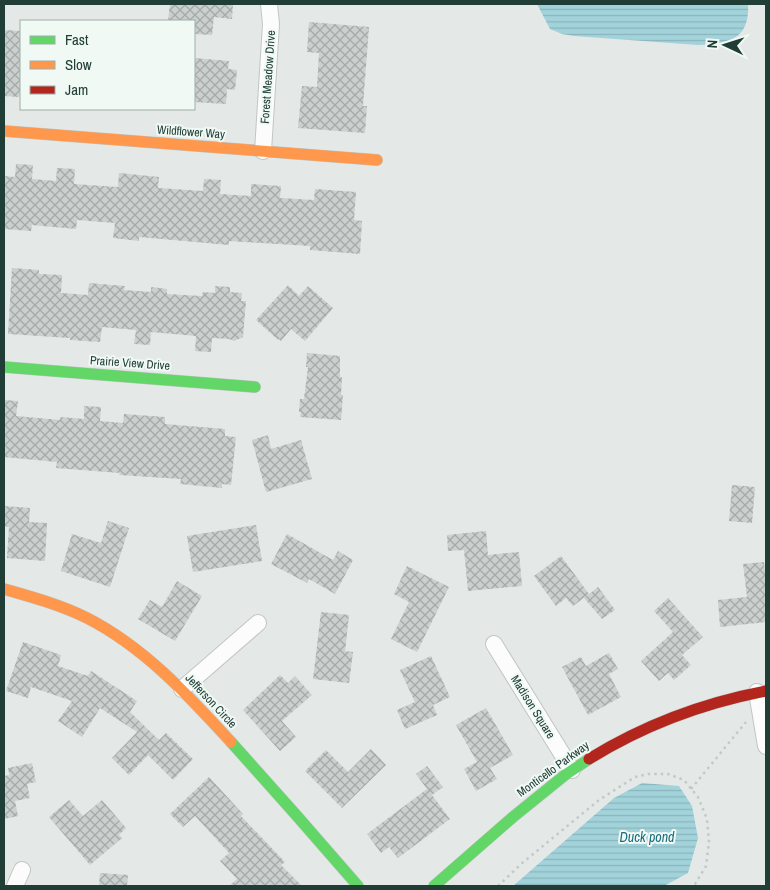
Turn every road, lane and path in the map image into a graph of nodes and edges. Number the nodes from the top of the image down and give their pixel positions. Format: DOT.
graph roads {
  1 [pos="269,4"];
  2 [pos="4,131"];
  3 [pos="263,151"];
  4 [pos="377,160"];
  5 [pos="4,367"];
  6 [pos="255,386"];
  7 [pos="4,589"];
  8 [pos="258,623"];
  9 [pos="494,644"];
  10 [pos="182,689"];
  11 [pos="761,696"];
  12 [pos="766,746"];
  13 [pos="572,770"];
  14 [pos="691,789"];
  15 [pos="22,870"];
  16 [pos="15,886"];
  17 [pos="358,886"];
  18 [pos="434,886"];
  19 [pos="498,886"];
  20 [pos="691,886"];
  1 -- 3 [label="street, Forest Meadow Drive"];
  2 -- 3 [label="street, Wildflower Way"];
  3 -- 4 [label="street, Wildflower Way"];
  5 -- 6 [label="street, Prairie View Drive"];
  7 -- 10 [label="street, Jefferson Circle"];
  8 -- 10 [label="street"];
  9 -- 13 [label="street, Madison Square"];
  10 -- 17 [label="street, Jefferson Circle"];
  11 -- 12 [label="street"];
  11 -- 13 [label="street, Monticello Parkway"];
  11 -- 14 [label="path"];
  13 -- 18 [label="street, Monticello Parkway"];
  14 -- 19 [label="path"];
  14 -- 20 [label="path"];
  15 -- 16 [label="street"];
}
